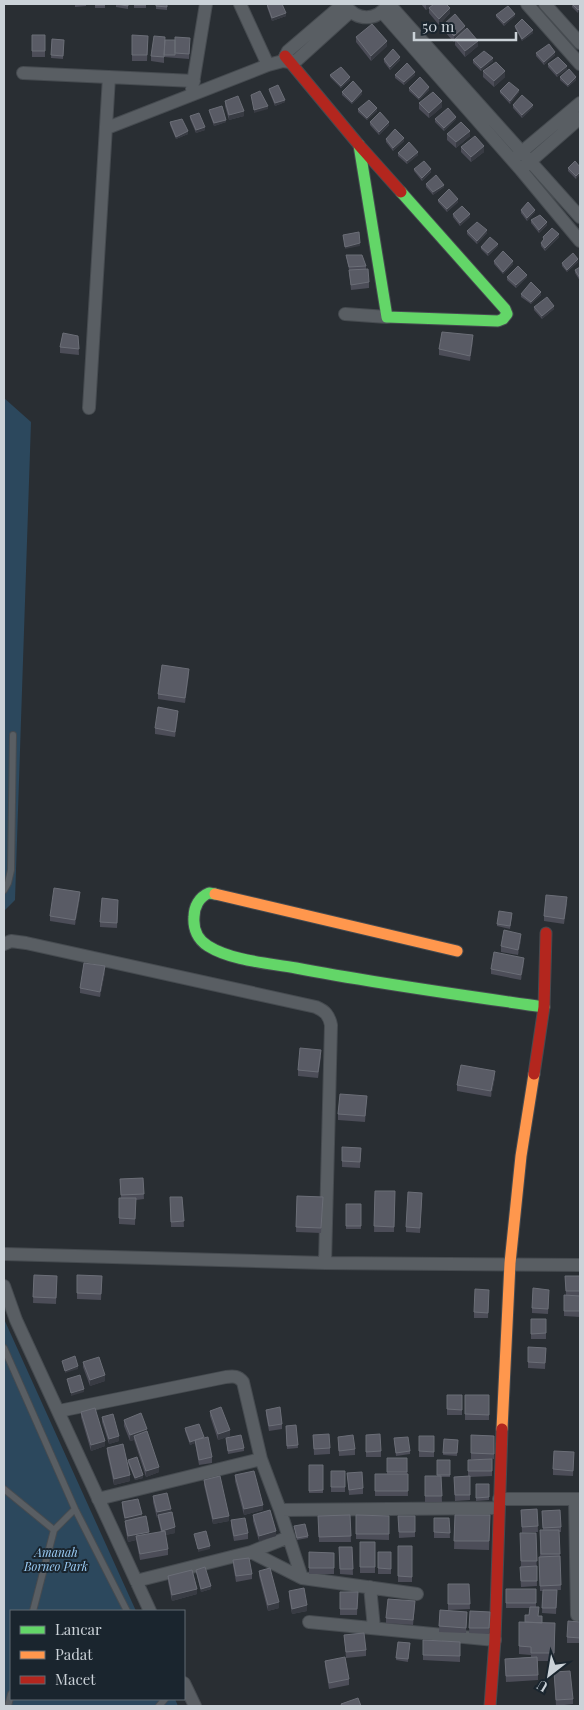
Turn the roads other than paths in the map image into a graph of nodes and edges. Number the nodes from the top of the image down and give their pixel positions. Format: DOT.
graph roads {
  1 [pos="206,4"];
  2 [pos="240,4"];
  3 [pos="527,4"];
  4 [pos="545,4"];
  5 [pos="346,6"];
  6 [pos="386,7"];
  7 [pos="580,43"];
  8 [pos="286,59"];
  9 [pos="580,64"];
  10 [pos="268,65"];
  11 [pos="24,73"];
  12 [pos="109,77"];
  13 [pos="194,81"];
  14 [pos="191,96"];
  15 [pos="580,103"];
  16 [pos="580,118"];
  17 [pos="107,128"];
  18 [pos="359,145"];
  19 [pos="527,156"];
  20 [pos="512,160"];
  21 [pos="521,170"];
  22 [pos="580,217"];
  23 [pos="580,241"];
  24 [pos="345,314"];
  25 [pos="387,317"];
  26 [pos="89,408"];
  27 [pos="13,735"];
  28 [pos="4,890"];
  29 [pos="546,933"];
  30 [pos="4,944"];
  31 [pos="457,951"];
  32 [pos="544,1006"];
  33 [pos="4,1254"];
  34 [pos="325,1263"];
  35 [pos="510,1263"];
  36 [pos="580,1265"];
  37 [pos="4,1286"];
  38 [pos="4,1348"];
  39 [pos="59,1411"];
  40 [pos="260,1459"];
  41 [pos="4,1489"];
  42 [pos="98,1499"];
  43 [pos="578,1499"];
  44 [pos="498,1504"];
  45 [pos="75,1509"];
  46 [pos="280,1510"];
  47 [pos="54,1530"];
  48 [pos="289,1538"];
  49 [pos="251,1552"];
  50 [pos="302,1578"];
  51 [pos="136,1581"];
  52 [pos="370,1588"];
  53 [pos="417,1594"];
  54 [pos="33,1610"];
  55 [pos="127,1610"];
  56 [pos="150,1610"];
  57 [pos="577,1615"];
  58 [pos="308,1622"];
  59 [pos="374,1628"];
  60 [pos="495,1640"];
  61 [pos="185,1685"];
  62 [pos="195,1706"];
  63 [pos="490,1706"];
  1 -- 13 [label="street"];
  2 -- 10 [label="street"];
  3 -- 9 [label="street"];
  4 -- 7 [label="street"];
  5 -- 6 [label="street"];
  5 -- 8 [label="street"];
  6 -- 19 [label="street"];
  6 -- 20 [label="street"];
  8 -- 10 [label="street"];
  8 -- 18 [label="street"];
  10 -- 14 [label="street"];
  11 -- 12 [label="street"];
  12 -- 13 [label="street"];
  12 -- 17 [label="street"];
  13 -- 14 [label="street"];
  14 -- 17 [label="street"];
  15 -- 19 [label="street"];
  16 -- 19 [label="street"];
  17 -- 26 [label="street"];
  18 -- 25 [label="street"];
  18 -- 25 [label="street"];
  19 -- 20 [label="street"];
  19 -- 21 [label="street"];
  19 -- 22 [label="street"];
  20 -- 21 [label="street"];
  21 -- 23 [label="street"];
  24 -- 25 [label="street"];
  27 -- 28 [label="lane"];
  29 -- 32 [label="street"];
  30 -- 34 [label="street"];
  31 -- 32 [label="street"];
  32 -- 35 [label="street"];
  33 -- 34 [label="street"];
  34 -- 35 [label="street"];
  35 -- 36 [label="street"];
  35 -- 44 [label="street"];
  37 -- 39 [label="street"];
  38 -- 45 [label="lane"];
  39 -- 40 [label="street"];
  39 -- 42 [label="street"];
  40 -- 42 [label="street"];
  40 -- 46 [label="street"];
  41 -- 47 [label="lane"];
  42 -- 51 [label="street"];
  43 -- 44 [label="street"];
  43 -- 57 [label="street"];
  44 -- 46 [label="street"];
  44 -- 60 [label="street"];
  45 -- 47 [label="lane"];
  45 -- 55 [label="lane"];
  46 -- 48 [label="street"];
  47 -- 54 [label="lane"];
  48 -- 49 [label="street"];
  48 -- 50 [label="street"];
  49 -- 50 [label="street"];
  49 -- 51 [label="street"];
  50 -- 52 [label="street"];
  51 -- 56 [label="street"];
  52 -- 53 [label="street"];
  52 -- 59 [label="street"];
  58 -- 59 [label="street"];
  59 -- 60 [label="street"];
  60 -- 63 [label="street"];
  61 -- 62 [label="street"];
}
